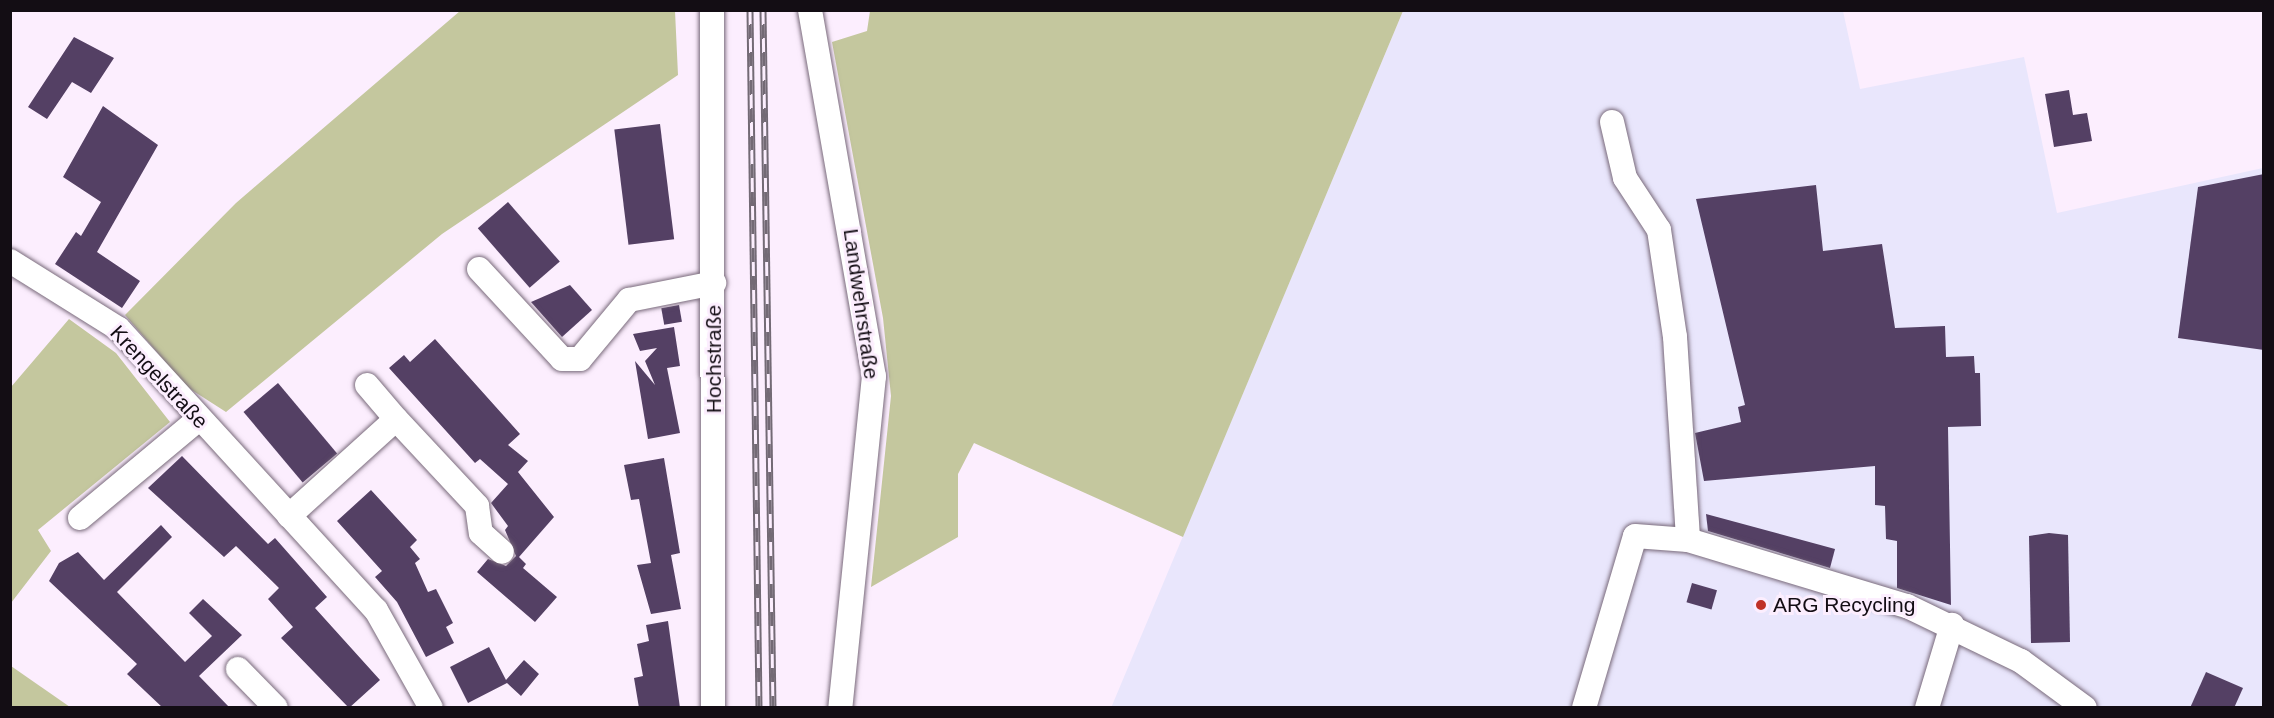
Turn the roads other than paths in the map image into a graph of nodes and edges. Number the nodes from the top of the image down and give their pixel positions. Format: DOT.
graph roads {
  1 [pos="712,10"];
  2 [pos="810,10"];
  3 [pos="1612,122"];
  4 [pos="10,261"];
  5 [pos="479,268"];
  6 [pos="714,283"];
  7 [pos="367,385"];
  8 [pos="200,419"];
  9 [pos="396,419"];
  10 [pos="289,516"];
  11 [pos="80,518"];
  12 [pos="1688,540"];
  13 [pos="502,552"];
  14 [pos="1952,625"];
  15 [pos="238,669"];
  16 [pos="276,708"];
  17 [pos="431,708"];
  18 [pos="713,708"];
  19 [pos="840,708"];
  20 [pos="1584,708"];
  21 [pos="1928,708"];
  22 [pos="2085,708"];
  1 -- 6 [label="street, Hochstraße"];
  2 -- 19 [label="street, Landwehrstraße"];
  3 -- 12 [label="street"];
  4 -- 8 [label="street, Krengelstraße"];
  5 -- 6 [label="street"];
  6 -- 18 [label="street, Hochstraße"];
  7 -- 9 [label="street"];
  8 -- 10 [label="street, Krengelstraße"];
  8 -- 11 [label="street"];
  9 -- 10 [label="street"];
  9 -- 13 [label="street"];
  10 -- 17 [label="street, Krengelstraße"];
  12 -- 14 [label="street"];
  12 -- 20 [label="street"];
  14 -- 21 [label="street"];
  14 -- 22 [label="street"];
  15 -- 16 [label="street"];
}
